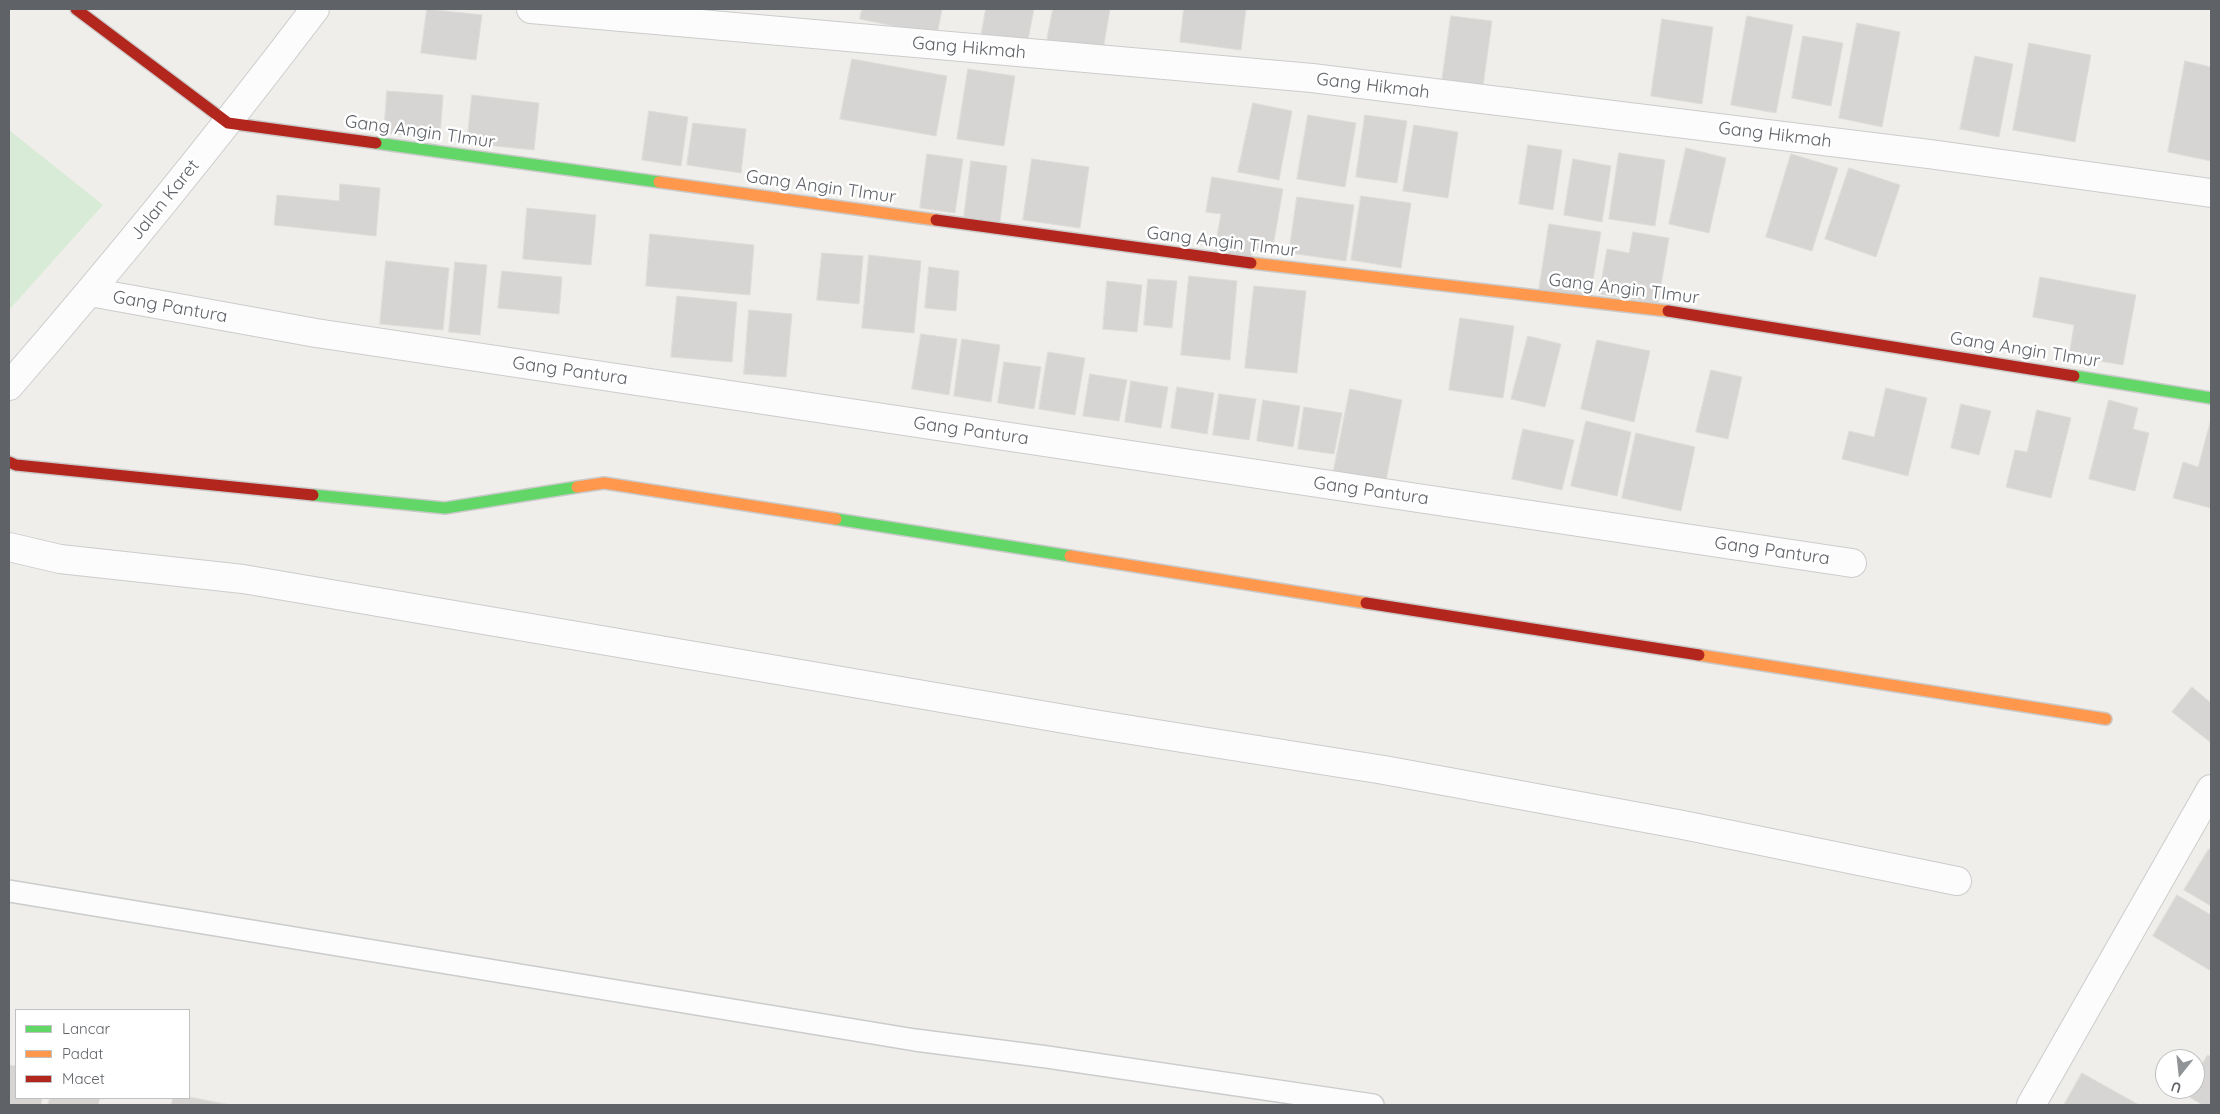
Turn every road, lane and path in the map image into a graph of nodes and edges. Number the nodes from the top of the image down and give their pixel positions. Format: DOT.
graph roads {
  1 [pos="76,9"];
  2 [pos="315,9"];
  3 [pos="531,9"];
  4 [pos="228,124"];
  5 [pos="2211,192"];
  6 [pos="90,292"];
  7 [pos="9,386"];
  8 [pos="2211,398"];
  9 [pos="9,462"];
  10 [pos="9,547"];
  11 [pos="1852,562"];
  12 [pos="2106,719"];
  13 [pos="2211,789"];
  14 [pos="1957,880"];
  15 [pos="9,891"];
  16 [pos="1373,1105"];
  17 [pos="2031,1105"];
  1 -- 4 [label="street"];
  2 -- 4 [label="street, Jalan Karet"];
  3 -- 5 [label="street, Gang Hikmah"];
  4 -- 6 [label="street, Jalan Karet"];
  4 -- 8 [label="street, Gang Angin TImur"];
  6 -- 7 [label="street, Jalan Karet"];
  6 -- 11 [label="street, Gang Pantura"];
  9 -- 12 [label="street"];
  10 -- 14 [label="street"];
  13 -- 17 [label="street"];
  15 -- 16 [label="lane"];
}
